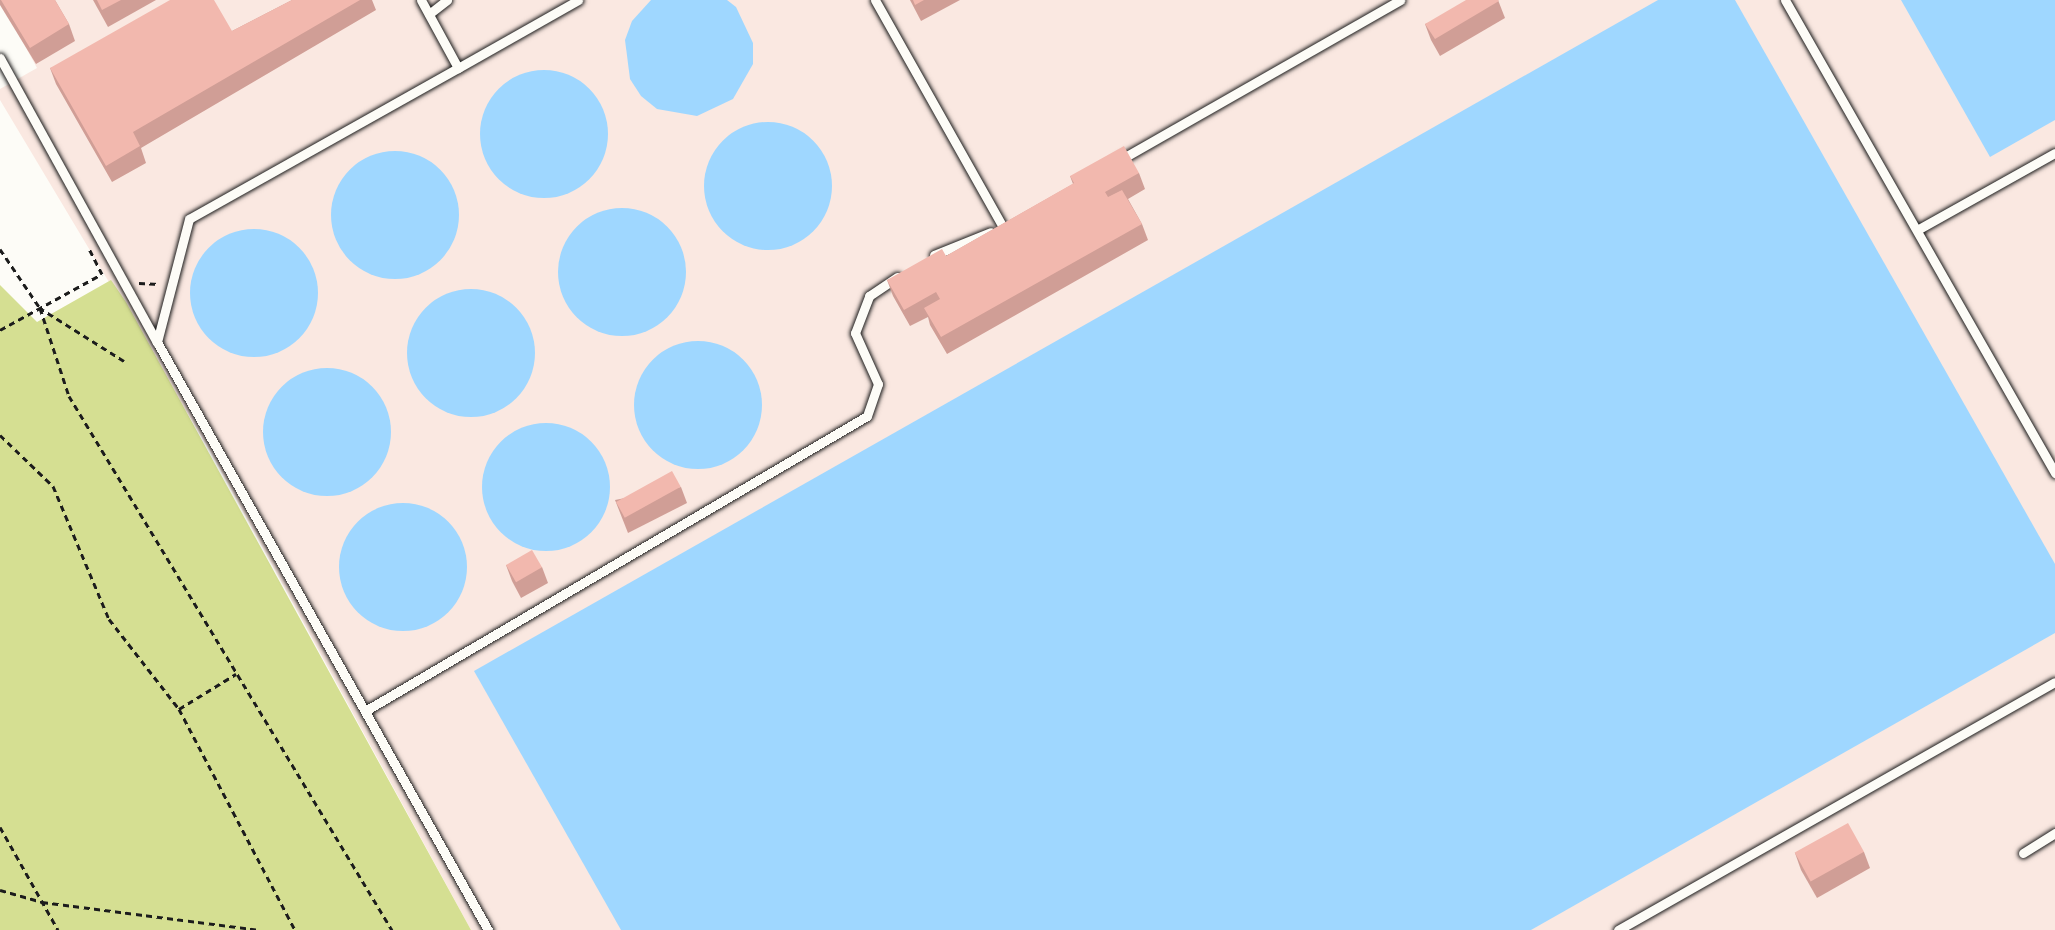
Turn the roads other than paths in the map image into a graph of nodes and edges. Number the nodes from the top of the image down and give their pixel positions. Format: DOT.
graph roads {
  1 [pos="421,0"];
  2 [pos="447,0"];
  3 [pos="578,0"];
  4 [pos="875,0"];
  5 [pos="1400,0"];
  6 [pos="1785,0"];
  7 [pos="429,14"];
  8 [pos="0,58"];
  9 [pos="458,68"];
  10 [pos="2055,153"];
  11 [pos="1105,169"];
  12 [pos="1013,221"];
  13 [pos="1003,227"];
  14 [pos="1917,230"];
  15 [pos="922,260"];
  16 [pos="905,272"];
  17 [pos="157,342"];
  18 [pos="2055,473"];
  19 [pos="2055,682"];
  20 [pos="365,711"];
  21 [pos="2055,833"];
  22 [pos="2023,853"];
  23 [pos="488,930"];
  24 [pos="1618,930"];
  1 -- 7 [label="lane"];
  2 -- 7 [label="lane"];
  3 -- 9 [label="lane"];
  4 -- 13 [label="lane"];
  5 -- 11 [label="lane"];
  6 -- 14 [label="lane"];
  7 -- 9 [label="lane"];
  8 -- 17 [label="lane"];
  9 -- 17 [label="lane"];
  10 -- 14 [label="lane"];
  12 -- 13 [label="lane"];
  13 -- 15 [label="lane"];
  14 -- 18 [label="lane"];
  16 -- 20 [label="lane"];
  17 -- 20 [label="lane"];
  19 -- 24 [label="lane"];
  20 -- 23 [label="lane"];
  21 -- 22 [label="lane"];
}
